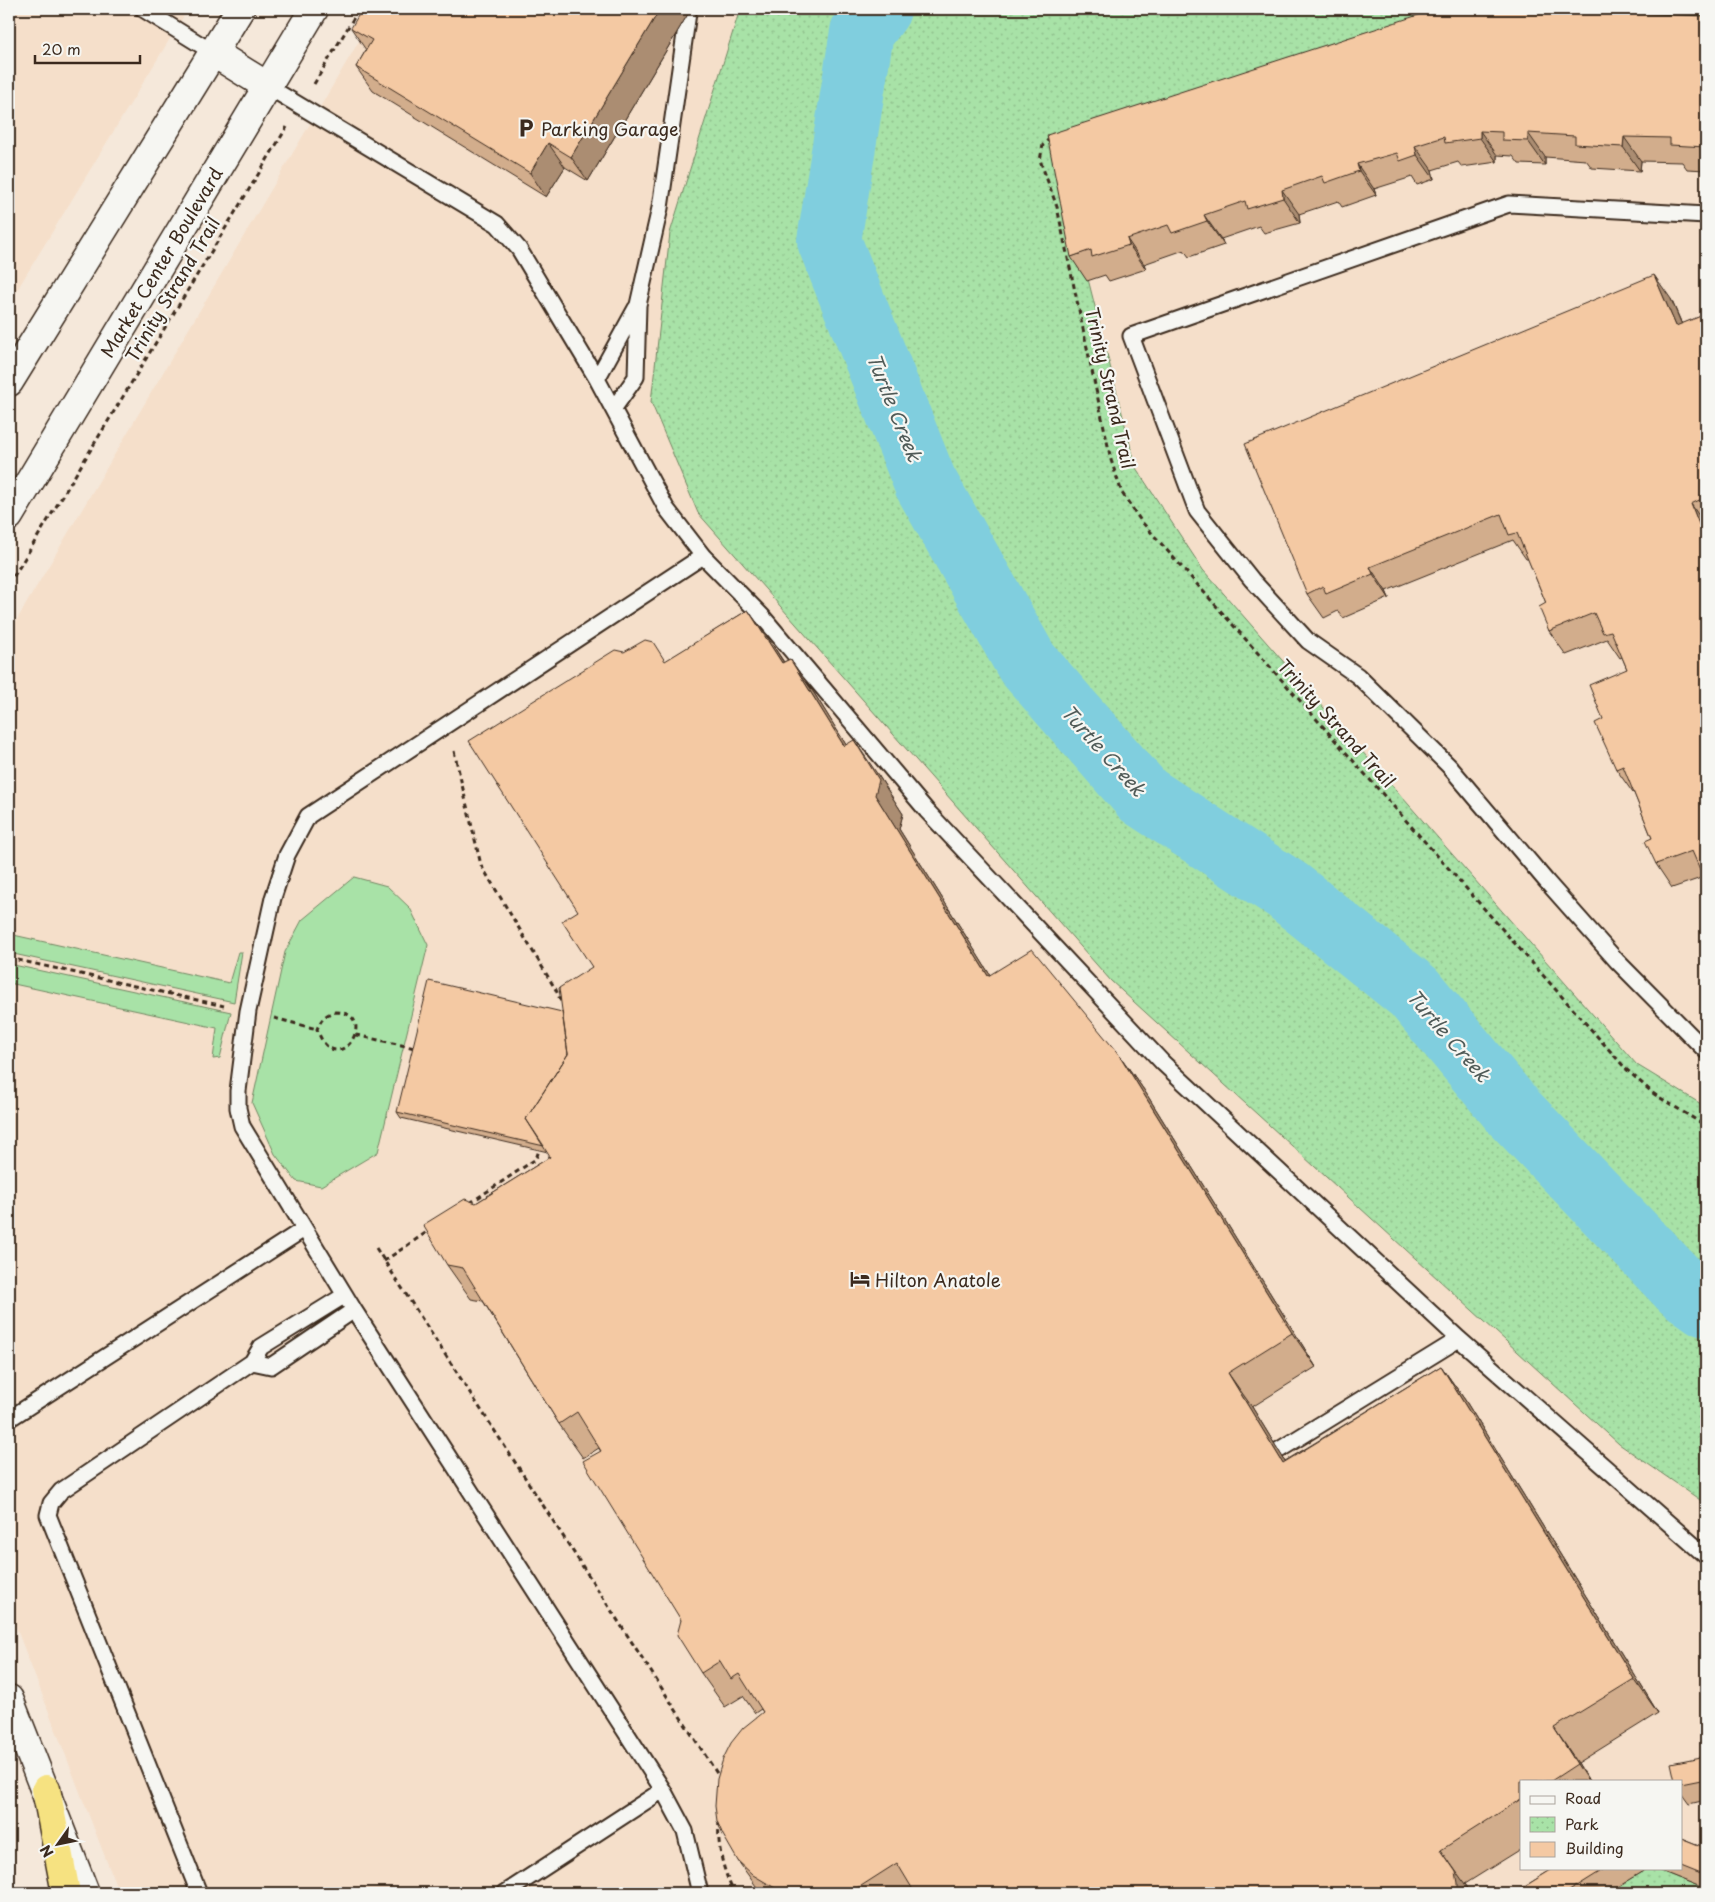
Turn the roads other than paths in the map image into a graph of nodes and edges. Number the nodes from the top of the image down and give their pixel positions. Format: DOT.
graph roads {
  1 [pos="143,9"];
  2 [pos="240,9"];
  3 [pos="314,9"];
  4 [pos="688,13"];
  5 [pos="214,52"];
  6 [pos="267,86"];
  7 [pos="1706,216"];
  8 [pos="638,304"];
  9 [pos="597,379"];
  10 [pos="9,382"];
  11 [pos="614,408"];
  12 [pos="9,516"];
  13 [pos="703,556"];
  14 [pos="1706,1051"];
  15 [pos="304,1229"];
  16 [pos="345,1295"];
  17 [pos="354,1310"];
  18 [pos="1459,1339"];
  19 [pos="252,1362"];
  20 [pos="9,1419"];
  21 [pos="1279,1450"];
  22 [pos="1706,1556"];
  23 [pos="9,1699"];
  24 [pos="46,1789"];
  25 [pos="663,1790"];
  26 [pos="66,1893"];
  27 [pos="86,1893"];
  28 [pos="200,1893"];
  29 [pos="505,1893"];
  30 [pos="700,1893"];
  1 -- 5 [label="lane"];
  2 -- 5 [label="street"];
  3 -- 6 [label="street, Market Center Boulevard"];
  4 -- 8 [label="lane"];
  5 -- 6 [label="street"];
  5 -- 10 [label="street"];
  6 -- 9 [label="lane"];
  6 -- 12 [label="street, Market Center Boulevard"];
  7 -- 14 [label="lane"];
  8 -- 9 [label="lane"];
  8 -- 11 [label="lane"];
  9 -- 11 [label="lane"];
  11 -- 13 [label="lane"];
  13 -- 15 [label="lane"];
  13 -- 18 [label="lane"];
  15 -- 16 [label="lane"];
  15 -- 20 [label="lane"];
  16 -- 17 [label="lane"];
  16 -- 19 [label="lane"];
  17 -- 19 [label="lane"];
  17 -- 25 [label="lane"];
  18 -- 21 [label="lane"];
  18 -- 22 [label="lane"];
  19 -- 28 [label="lane"];
  23 -- 24 [label="street"];
  24 -- 26 [label="highway"];
  24 -- 27 [label="street"];
  25 -- 29 [label="lane"];
  25 -- 30 [label="lane"];
}
